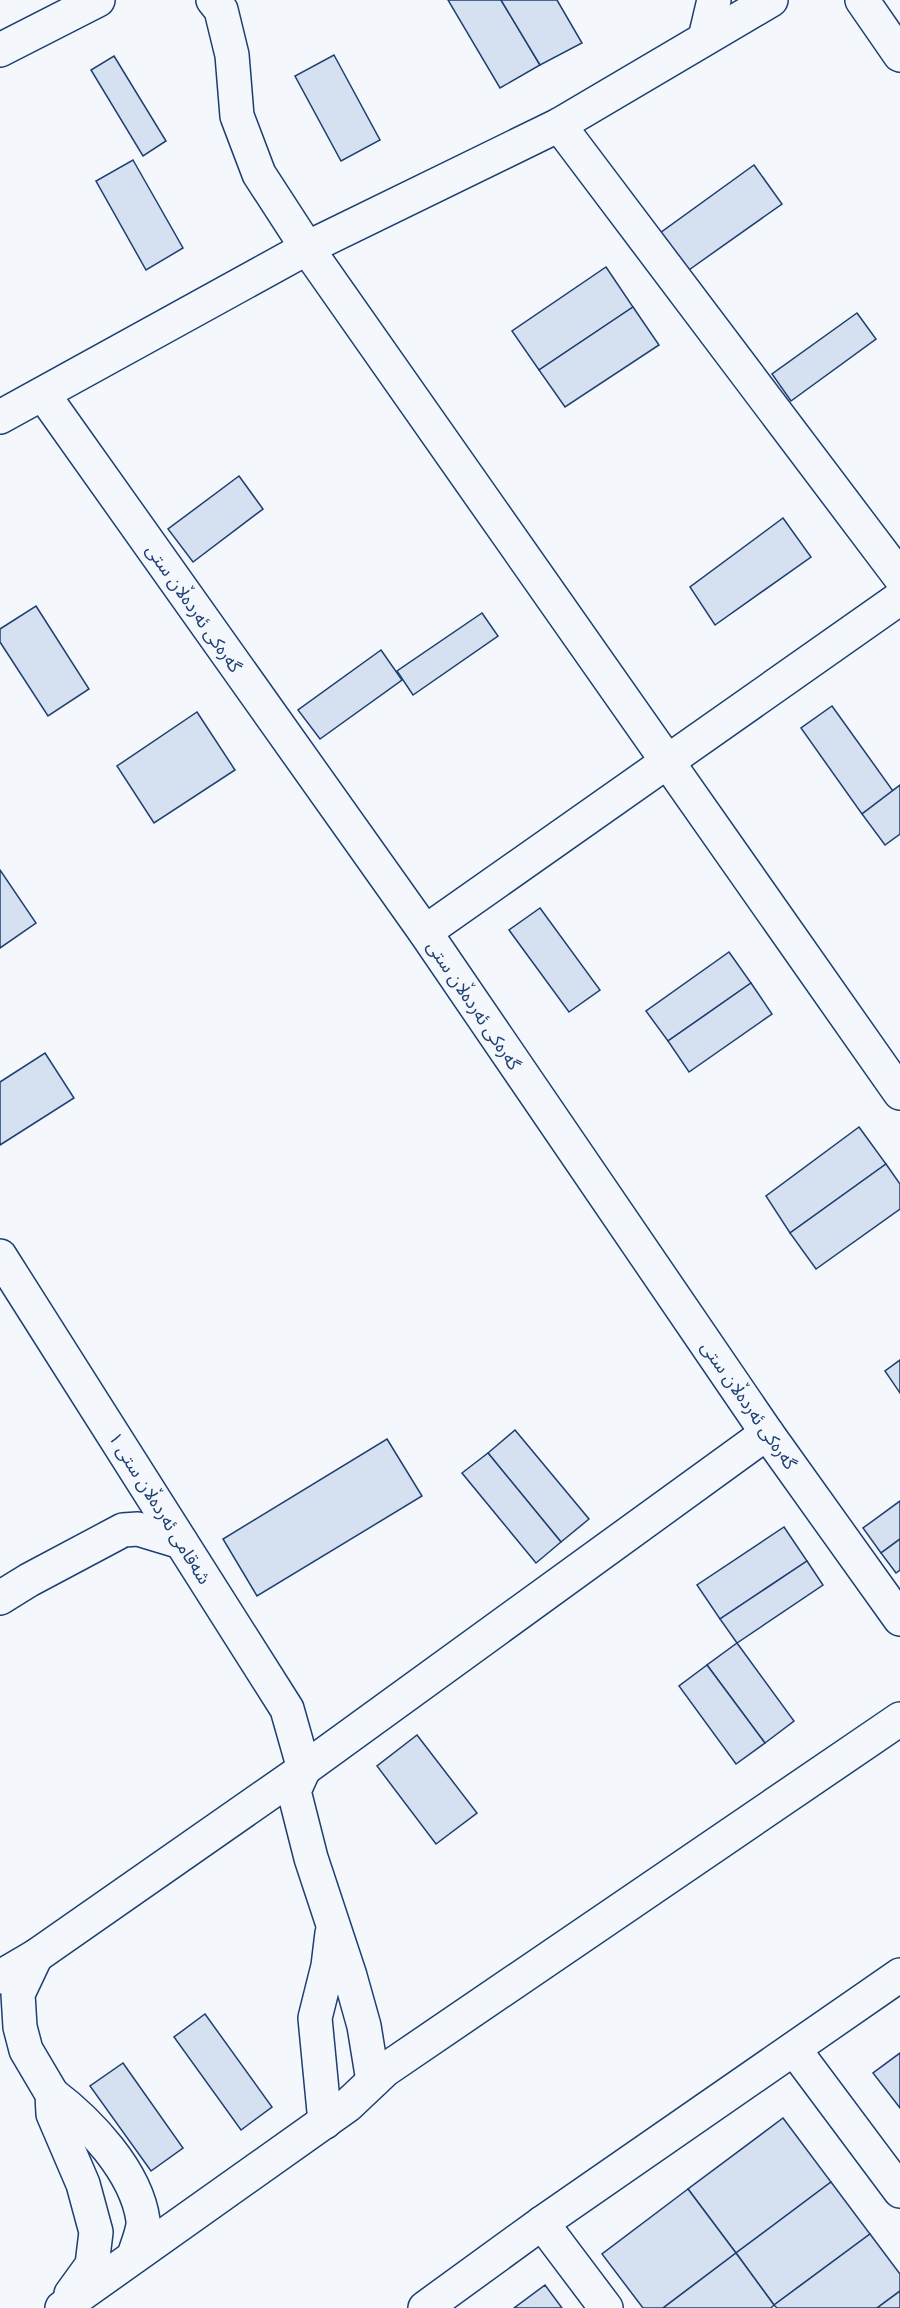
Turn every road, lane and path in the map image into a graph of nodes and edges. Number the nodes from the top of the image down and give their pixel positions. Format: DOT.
graph roads {
  1 [pos="98,0"];
  2 [pos="213,0"];
  3 [pos="714,0"];
  4 [pos="771,0"];
  5 [pos="862,0"];
  6 [pos="705,39"];
  7 [pos="0,50"];
  8 [pos="900,55"];
  9 [pos="559,125"];
  10 [pos="307,248"];
  11 [pos="43,394"];
  12 [pos="0,417"];
  13 [pos="900,577"];
  14 [pos="900,598"];
  15 [pos="667,762"];
  16 [pos="425,932"];
  17 [pos="900,1093"];
  18 [pos="0,1256"];
  19 [pos="767,1432"];
  20 [pos="182,1542"];
  21 [pos="0,1598"];
  22 [pos="900,1619"];
  23 [pos="900,1719"];
  24 [pos="304,1768"];
  25 [pos="333,1925"];
  26 [pos="36,1956"];
  27 [pos="900,1974"];
  28 [pos="0,1977"];
  29 [pos="794,2049"];
  30 [pos="373,2081"];
  31 [pos="52,2094"];
  32 [pos="325,2122"];
  33 [pos="900,2191"];
  34 [pos="542,2223"];
  35 [pos="134,2256"];
  36 [pos="62,2308"];
  37 [pos="425,2308"];
  38 [pos="606,2308"];
  1 -- 7 [label="street"];
  2 -- 10 [label="street"];
  3 -- 6 [label="street"];
  4 -- 6 [label="street"];
  5 -- 8 [label="street"];
  6 -- 9 [label="street"];
  9 -- 10 [label="street"];
  9 -- 13 [label="street"];
  10 -- 11 [label="street"];
  10 -- 15 [label="street"];
  11 -- 12 [label="street"];
  11 -- 16 [label="street, گەرەکی ئەردەڵان ستی"];
  14 -- 15 [label="street"];
  15 -- 16 [label="street"];
  15 -- 17 [label="street"];
  16 -- 19 [label="street, گەرەکی ئەردەڵان ستی"];
  18 -- 20 [label="street, شەقامی ئەردەڵان ستی ١"];
  19 -- 22 [label="street, گەرەکی ئەردەڵان ستی"];
  19 -- 24 [label="street"];
  20 -- 21 [label="street"];
  20 -- 24 [label="street, شەقامی ئەردەڵان ستی ١"];
  23 -- 30 [label="street"];
  24 -- 25 [label="street"];
  24 -- 26 [label="street"];
  25 -- 30 [label="street"];
  25 -- 32 [label="street"];
  26 -- 28 [label="street"];
  26 -- 31 [label="street"];
  27 -- 29 [label="street"];
  29 -- 33 [label="street"];
  29 -- 34 [label="street"];
  30 -- 32 [label="street"];
  31 -- 35 [label="street"];
  31 -- 36 [label="street"];
  32 -- 35 [label="street"];
  34 -- 37 [label="street"];
  34 -- 38 [label="street"];
  35 -- 36 [label="street"];
}
